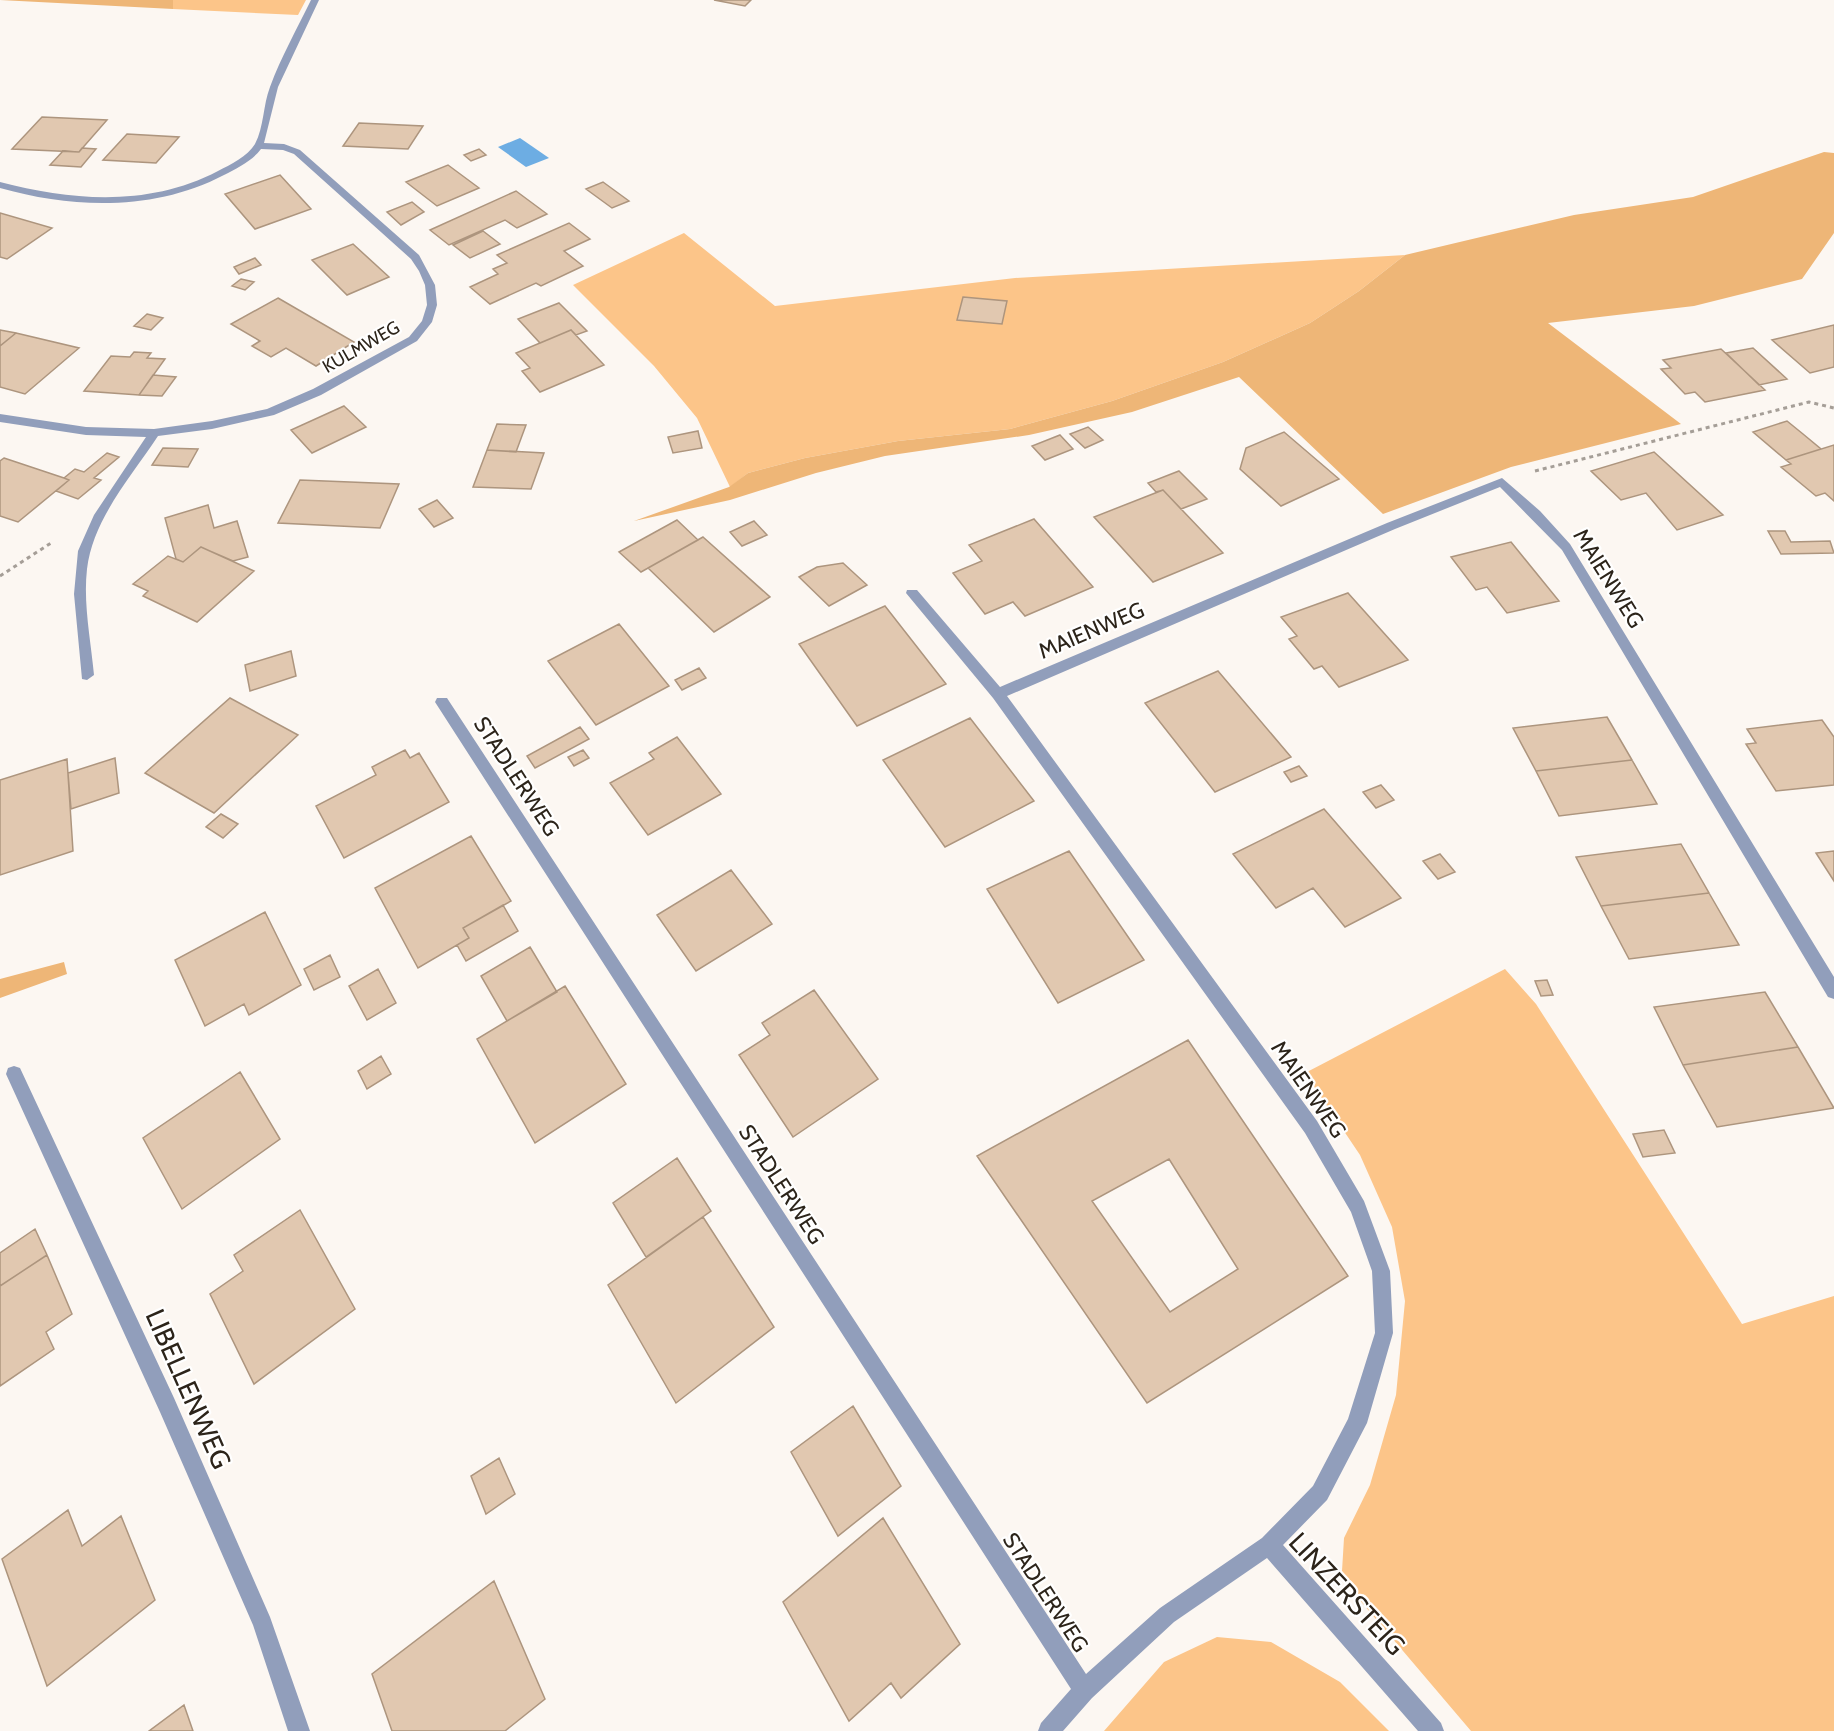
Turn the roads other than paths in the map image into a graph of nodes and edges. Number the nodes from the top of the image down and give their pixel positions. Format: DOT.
graph roads {
  1 [pos="315,0"];
  2 [pos="259,146"];
  3 [pos="0,185"];
  4 [pos="0,418"];
  5 [pos="154,433"];
  6 [pos="912,593"];
  7 [pos="87,675"];
  8 [pos="998,694"];
  9 [pos="442,702"];
  10 [pos="1834,992"];
  11 [pos="14,1074"];
  12 [pos="1269,1545"];
  13 [pos="1084,1690"];
  14 [pos="299,1731"];
  15 [pos="1049,1731"];
  16 [pos="1433,1731"];
  1 -- 2 [label="street"];
  2 -- 3 [label="street"];
  2 -- 5 [label="street, KULMWEG"];
  4 -- 5 [label="street, KULMWEG"];
  5 -- 7 [label="street"];
  6 -- 8 [label="street, MAIENWEG"];
  8 -- 10 [label="street, MAIENWEG"];
  8 -- 12 [label="street, MAIENWEG"];
  9 -- 13 [label="street, STADLERWEG"];
  11 -- 14 [label="street, LIBELLENWEG"];
  12 -- 13 [label="street, LINZERSTEIG"];
  12 -- 16 [label="street, LINZERSTEIG"];
  13 -- 15 [label="street, LINZERSTEIG"];
}
